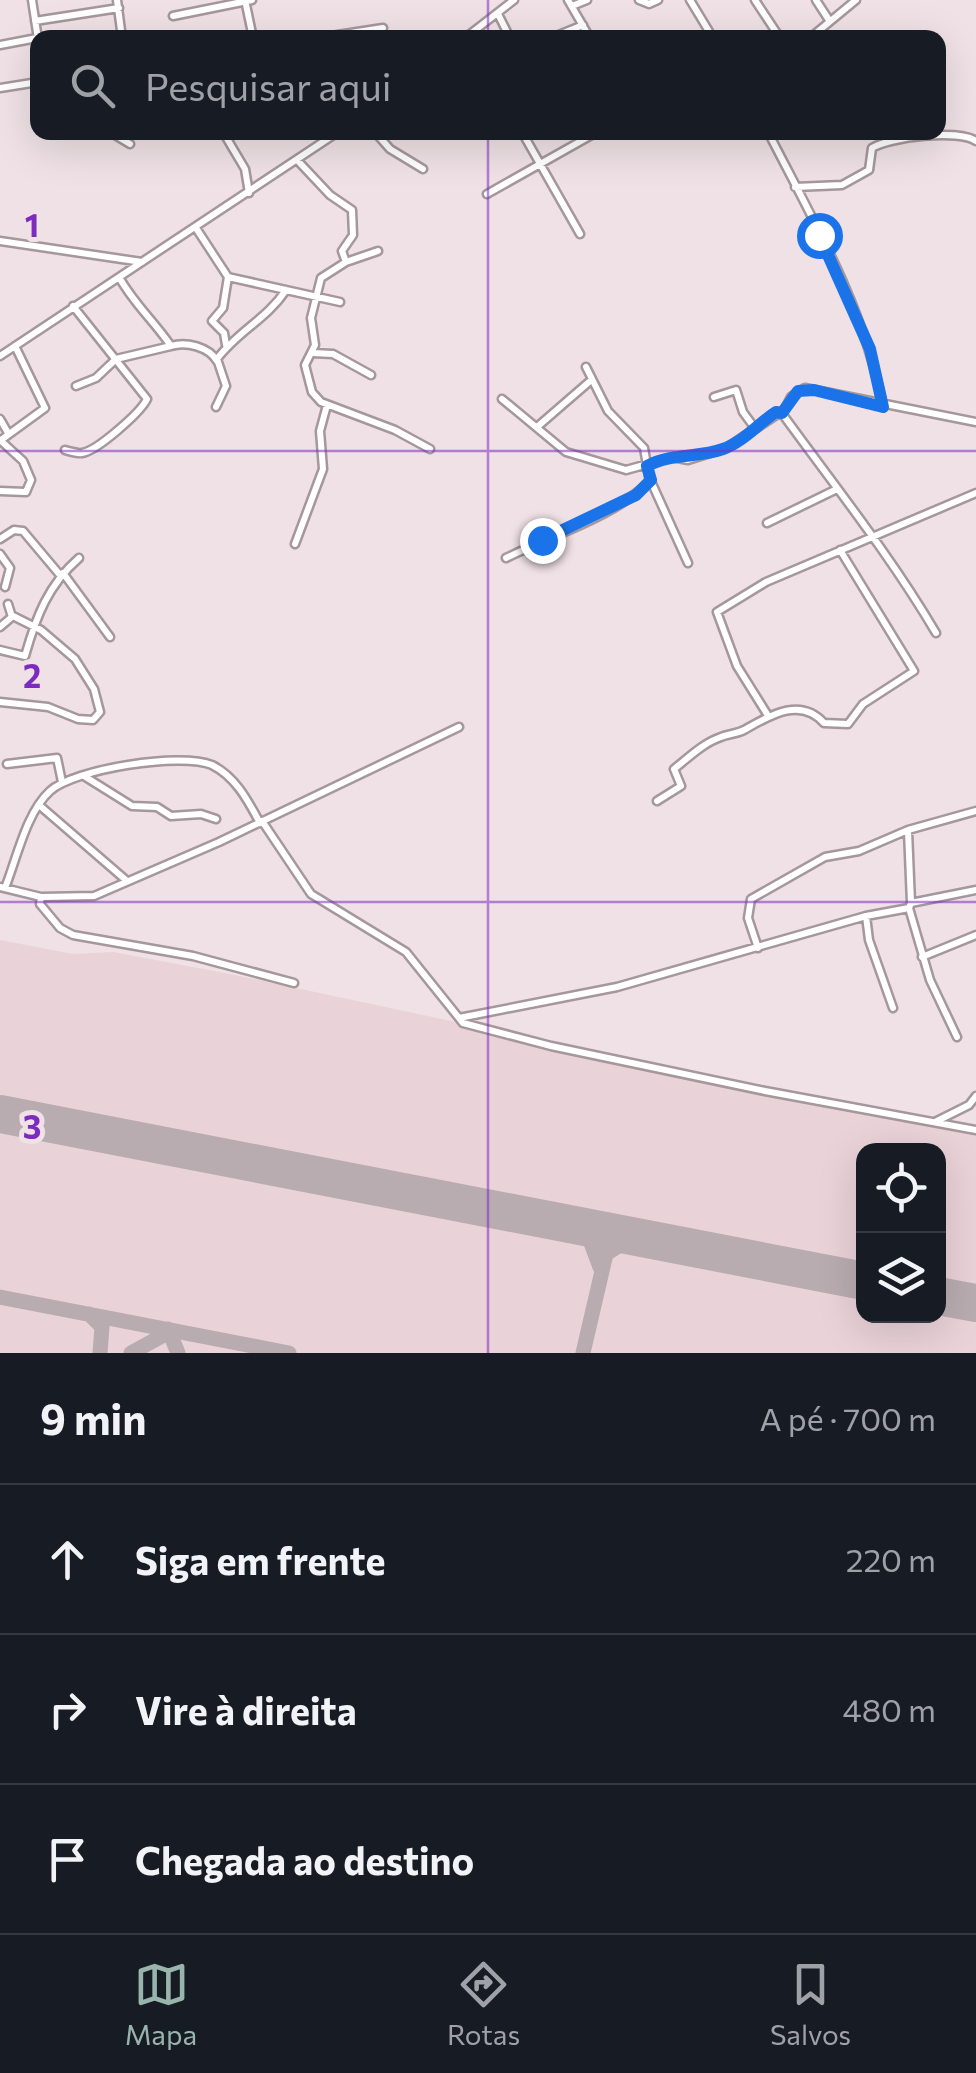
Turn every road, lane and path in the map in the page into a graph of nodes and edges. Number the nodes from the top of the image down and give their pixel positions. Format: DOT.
graph roads {
  1 [pos="32,0"];
  2 [pos="245,0"];
  3 [pos="252,0"];
  4 [pos="514,0"];
  5 [pos="587,0"];
  6 [pos="640,0"];
  7 [pos="658,0"];
  8 [pos="690,0"];
  9 [pos="754,0"];
  10 [pos="816,0"];
  11 [pos="856,0"];
  12 [pos="570,3"];
  13 [pos="118,4"];
  14 [pos="498,14"];
  15 [pos="174,16"];
  16 [pos="829,20"];
  17 [pos="35,21"];
  18 [pos="583,25"];
  19 [pos="383,28"];
  20 [pos="37,30"];
  21 [pos="121,30"];
  22 [pos="251,30"];
  23 [pos="370,30"];
  24 [pos="476,30"];
  25 [pos="506,30"];
  26 [pos="571,30"];
  27 [pos="586,30"];
  28 [pos="708,30"];
  29 [pos="775,30"];
  30 [pos="818,30"];
  31 [pos="30,39"];
  32 [pos="0,45"];
  33 [pos="30,83"];
  34 [pos="0,88"];
  35 [pos="946,134"];
  36 [pos="123,140"];
  37 [pos="229,140"];
  38 [pos="327,140"];
  39 [pos="382,140"];
  40 [pos="527,140"];
  41 [pos="584,140"];
  42 [pos="772,140"];
  43 [pos="896,140"];
  44 [pos="976,141"];
  45 [pos="130,144"];
  46 [pos="298,161"];
  47 [pos="542,165"];
  48 [pos="424,169"];
  49 [pos="795,187"];
  50 [pos="249,194"];
  51 [pos="487,194"];
  52 [pos="196,228"];
  53 [pos="580,234"];
  54 [pos="0,241"];
  55 [pos="378,251"];
  56 [pos="143,262"];
  57 [pos="346,262"];
  58 [pos="228,276"];
  59 [pos="118,277"];
  60 [pos="286,290"];
  61 [pos="315,298"];
  62 [pos="340,302"];
  63 [pos="73,306"];
  64 [pos="226,345"];
  65 [pos="16,346"];
  66 [pos="171,346"];
  67 [pos="313,353"];
  68 [pos="0,356"];
  69 [pos="116,360"];
  70 [pos="217,361"];
  71 [pos="586,367"];
  72 [pos="371,375"];
  73 [pos="590,381"];
  74 [pos="76,386"];
  75 [pos="714,396"];
  76 [pos="502,399"];
  77 [pos="327,405"];
  78 [pos="883,407"];
  79 [pos="216,408"];
  80 [pos="782,413"];
  81 [pos="0,419"];
  82 [pos="974,421"];
  83 [pos="537,426"];
  84 [pos="754,427"];
  85 [pos="8,433"];
  86 [pos="0,440"];
  87 [pos="430,449"];
  88 [pos="66,450"];
  89 [pos="647,466"];
  90 [pos="651,480"];
  91 [pos="837,488"];
  92 [pos="0,491"];
  93 [pos="976,494"];
  94 [pos="766,523"];
  95 [pos="876,535"];
  96 [pos="0,539"];
  97 [pos="295,544"];
  98 [pos="840,550"];
  99 [pos="0,554"];
  100 [pos="79,558"];
  101 [pos="506,558"];
  102 [pos="688,563"];
  103 [pos="61,574"];
  104 [pos="5,587"];
  105 [pos="8,604"];
  106 [pos="12,617"];
  107 [pos="0,627"];
  108 [pos="35,629"];
  109 [pos="936,633"];
  110 [pos="110,637"];
  111 [pos="0,650"];
  112 [pos="0,702"];
  113 [pos="767,714"];
  114 [pos="459,727"];
  115 [pos="7,764"];
  116 [pos="83,775"];
  117 [pos="62,782"];
  118 [pos="658,800"];
  119 [pos="39,805"];
  120 [pos="976,811"];
  121 [pos="216,819"];
  122 [pos="261,822"];
  123 [pos="908,830"];
  124 [pos="127,881"];
  125 [pos="2,887"];
  126 [pos="976,890"];
  127 [pos="42,897"];
  128 [pos="910,906"];
  129 [pos="866,916"];
  130 [pos="976,936"];
  131 [pos="758,948"];
  132 [pos="922,957"];
  133 [pos="294,983"];
  134 [pos="894,1008"];
  135 [pos="458,1018"];
  136 [pos="957,1036"];
  137 [pos="976,1096"];
  138 [pos="936,1121"];
  139 [pos="976,1130"];
  1 -- 17 [label="street"];
  2 -- 3 [label="street"];
  2 -- 15 [label="street"];
  2 -- 22 [label="street"];
  4 -- 14 [label="street"];
  5 -- 12 [label="street"];
  6 -- 7 [label="street"];
  8 -- 28 [label="street"];
  9 -- 29 [label="street"];
  10 -- 16 [label="street"];
  11 -- 16 [label="street"];
  12 -- 18 [label="street"];
  13 -- 17 [label="street"];
  13 -- 21 [label="street"];
  14 -- 24 [label="street"];
  14 -- 25 [label="street"];
  16 -- 30 [label="street"];
  17 -- 20 [label="street"];
  18 -- 26 [label="street"];
  18 -- 27 [label="street"];
  19 -- 23 [label="street"];
  31 -- 32 [label="street"];
  33 -- 34 [label="street"];
  35 -- 44 [label="street"];
  36 -- 45 [label="street"];
  37 -- 50 [label="street"];
  38 -- 46 [label="street"];
  39 -- 48 [label="street"];
  40 -- 47 [label="street"];
  41 -- 47 [label="street"];
  42 -- 49 [label="street"];
  43 -- 49 [label="street"];
  46 -- 50 [label="street"];
  46 -- 57 [label="street"];
  47 -- 51 [label="street"];
  47 -- 53 [label="street"];
  49 -- 78 [label="street"];
  50 -- 52 [label="street"];
  52 -- 56 [label="street"];
  52 -- 58 [label="street"];
  54 -- 56 [label="street"];
  55 -- 57 [label="street"];
  56 -- 59 [label="street"];
  57 -- 61 [label="street"];
  58 -- 60 [label="street"];
  58 -- 64 [label="street"];
  59 -- 63 [label="street"];
  59 -- 66 [label="street"];
  60 -- 61 [label="street"];
  60 -- 64 [label="street"];
  61 -- 62 [label="street"];
  61 -- 67 [label="street"];
  63 -- 65 [label="street"];
  63 -- 69 [label="street"];
  64 -- 70 [label="street"];
  65 -- 68 [label="street"];
  65 -- 85 [label="street"];
  66 -- 69 [label="street"];
  66 -- 70 [label="street"];
  67 -- 72 [label="street"];
  67 -- 77 [label="street"];
  69 -- 74 [label="street"];
  69 -- 88 [label="street"];
  70 -- 79 [label="street"];
  71 -- 73 [label="street"];
  73 -- 83 [label="street"];
  73 -- 89 [label="street"];
  75 -- 84 [label="street"];
  76 -- 83 [label="street"];
  77 -- 87 [label="street"];
  77 -- 97 [label="street"];
  78 -- 80 [label="street"];
  78 -- 82 [label="street"];
  80 -- 84 [label="street"];
  80 -- 91 [label="street"];
  81 -- 85 [label="street"];
  83 -- 89 [label="street"];
  84 -- 89 [label="street"];
  85 -- 86 [label="street"];
  86 -- 92 [label="street"];
  89 -- 90 [label="street"];
  90 -- 101 [label="street"];
  90 -- 102 [label="street"];
  91 -- 94 [label="street"];
  91 -- 95 [label="street"];
  93 -- 95 [label="street"];
  95 -- 98 [label="street"];
  95 -- 109 [label="street"];
  96 -- 103 [label="street"];
  98 -- 113 [label="street"];
  98 -- 113 [label="street"];
  99 -- 104 [label="street"];
  100 -- 103 [label="street"];
  103 -- 108 [label="street"];
  103 -- 110 [label="street"];
  105 -- 106 [label="street"];
  106 -- 107 [label="street"];
  106 -- 108 [label="street"];
  108 -- 111 [label="street"];
  108 -- 112 [label="street"];
  113 -- 118 [label="street"];
  114 -- 122 [label="street"];
  115 -- 117 [label="street"];
  116 -- 117 [label="street"];
  116 -- 121 [label="street"];
  116 -- 122 [label="street"];
  117 -- 119 [label="street"];
  119 -- 124 [label="street"];
  119 -- 125 [label="street"];
  120 -- 123 [label="street"];
  122 -- 124 [label="street"];
  122 -- 135 [label="street"];
  123 -- 128 [label="street"];
  123 -- 131 [label="street"];
  124 -- 127 [label="street"];
  125 -- 127 [label="street"];
  126 -- 128 [label="street"];
  127 -- 133 [label="street"];
  128 -- 129 [label="street"];
  128 -- 132 [label="street"];
  129 -- 131 [label="street"];
  129 -- 134 [label="street"];
  130 -- 132 [label="street"];
  131 -- 135 [label="street"];
  132 -- 136 [label="street"];
  135 -- 138 [label="street"];
  137 -- 138 [label="street"];
  138 -- 139 [label="street"];
}
